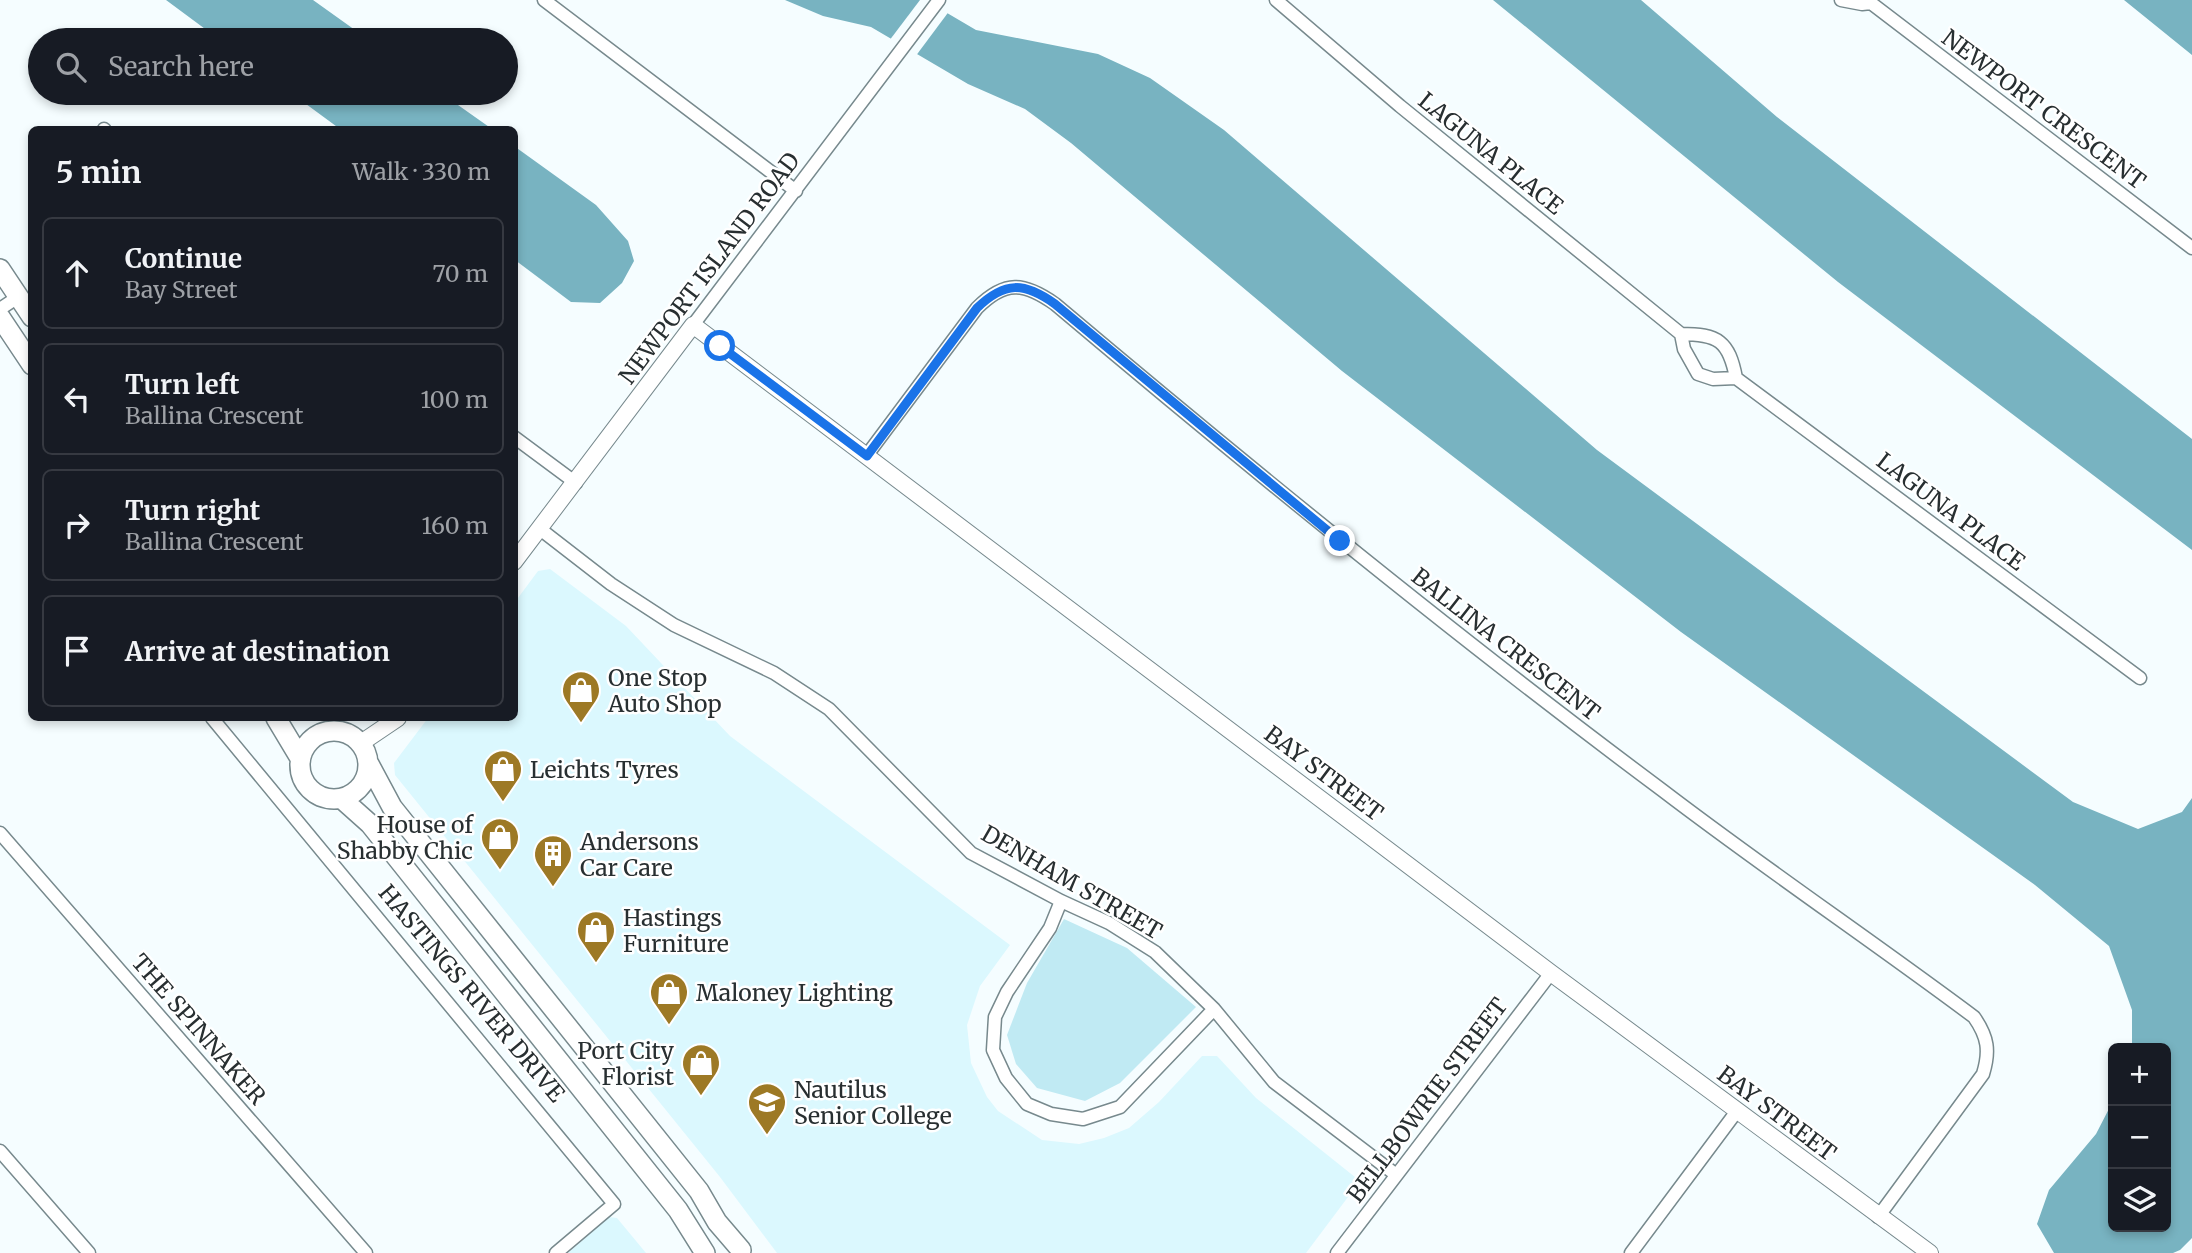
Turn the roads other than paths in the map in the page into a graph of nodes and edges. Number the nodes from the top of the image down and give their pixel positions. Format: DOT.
graph roads {
  1 [pos="544,0"];
  2 [pos="939,0"];
  3 [pos="1276,0"];
  4 [pos="1841,0"];
  5 [pos="1871,2"];
  6 [pos="796,191"];
  7 [pos="2192,248"];
  8 [pos="0,270"];
  9 [pos="18,297"];
  10 [pos="0,309"];
  11 [pos="28,311"];
  12 [pos="0,317"];
  13 [pos="693,325"];
  14 [pos="1681,334"];
  15 [pos="28,359"];
  16 [pos="1736,378"];
  17 [pos="518,440"];
  18 [pos="867,456"];
  19 [pos="576,483"];
  20 [pos="540,529"];
  21 [pos="518,557"];
  22 [pos="2140,678"];
  23 [pos="214,721"];
  24 [pos="278,721"];
  25 [pos="328,721"];
  26 [pos="394,721"];
  27 [pos="342,731"];
  28 [pos="361,743"];
  29 [pos="300,758"];
  30 [pos="369,764"];
  31 [pos="342,799"];
  32 [pos="0,833"];
  33 [pos="1061,901"];
  34 [pos="1551,973"];
  35 [pos="1214,1009"];
  36 [pos="1737,1111"];
  37 [pos="0,1151"];
  38 [pos="1395,1174"];
  39 [pos="1878,1217"];
  40 [pos="738,1252"];
  41 [pos="89,1253"];
  42 [pos="366,1253"];
  43 [pos="556,1253"];
  44 [pos="705,1253"];
  45 [pos="1337,1253"];
  46 [pos="1630,1253"];
  47 [pos="1930,1253"];
  1 -- 6 [label="street"];
  2 -- 6 [label="street, NEWPORT ISLAND ROAD"];
  3 -- 14 [label="street, LAGUNA PLACE"];
  4 -- 5 [label="street, NEWPORT CRESCENT"];
  5 -- 7 [label="street, NEWPORT CRESCENT"];
  6 -- 13 [label="street, NEWPORT ISLAND ROAD"];
  8 -- 9 [label="main road"];
  9 -- 10 [label="street"];
  9 -- 11 [label="main road"];
  12 -- 15 [label="main road"];
  13 -- 18 [label="street, BAY STREET"];
  13 -- 19 [label="street, NEWPORT ISLAND ROAD"];
  14 -- 16 [label="street"];
  14 -- 16 [label="street, LAGUNA PLACE"];
  16 -- 22 [label="street, LAGUNA PLACE"];
  17 -- 19 [label="street"];
  18 -- 34 [label="street, BAY STREET"];
  18 -- 39 [label="street, BALLINA CRESCENT"];
  19 -- 20 [label="street, NEWPORT ISLAND ROAD"];
  20 -- 21 [label="street, NEWPORT ISLAND ROAD"];
  20 -- 33 [label="street, DENHAM STREET"];
  23 -- 43 [label="street, HASTINGS RIVER DRIVE"];
  24 -- 29 [label="main road"];
  25 -- 27 [label="main road"];
  26 -- 28 [label="street"];
  27 -- 28 [label="main road"];
  27 -- 29 [label="main road"];
  28 -- 30 [label="main road"];
  29 -- 31 [label="main road"];
  30 -- 31 [label="main road"];
  30 -- 40 [label="main road"];
  31 -- 44 [label="main road, HASTINGS RIVER DRIVE"];
  32 -- 42 [label="street, THE SPINNAKER"];
  33 -- 35 [label="street, DENHAM STREET"];
  33 -- 35 [label="street"];
  34 -- 36 [label="street, BAY STREET"];
  34 -- 38 [label="street, BELLBOWRIE STREET"];
  35 -- 38 [label="street, DENHAM STREET"];
  36 -- 39 [label="street, BAY STREET"];
  36 -- 46 [label="street"];
  37 -- 41 [label="street"];
  38 -- 45 [label="street, BELLBOWRIE STREET"];
  39 -- 47 [label="street, BAY STREET"];
}
